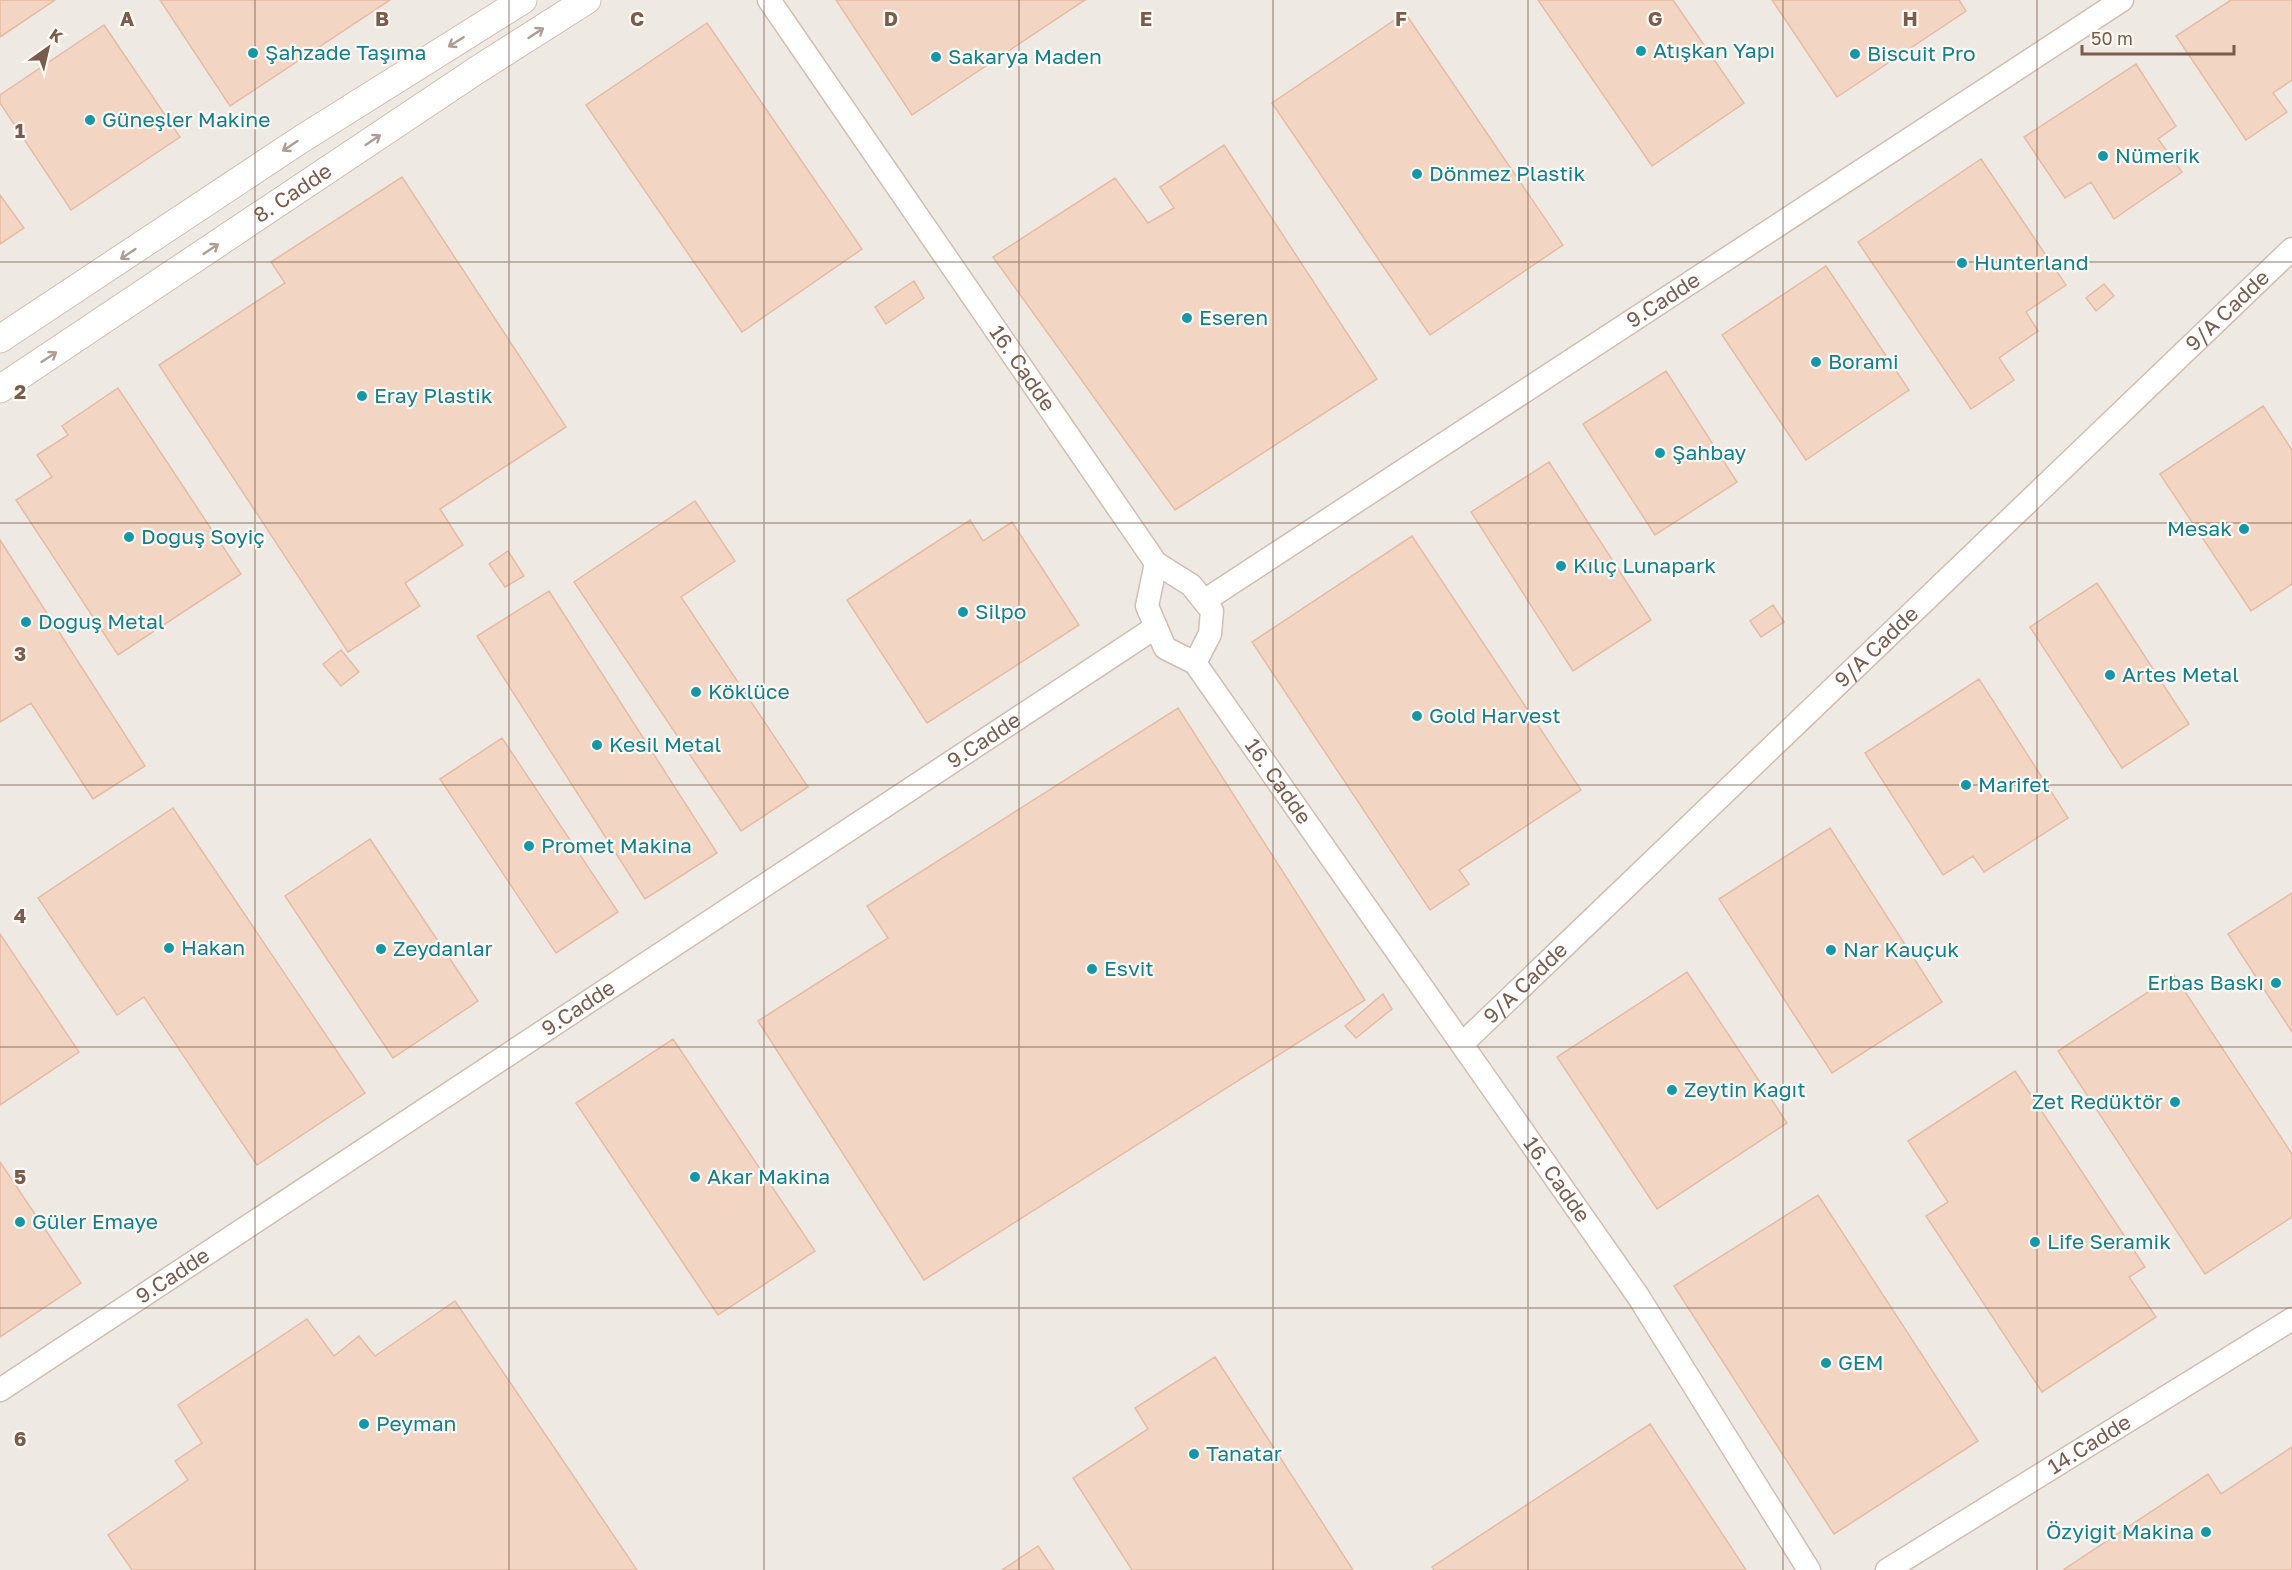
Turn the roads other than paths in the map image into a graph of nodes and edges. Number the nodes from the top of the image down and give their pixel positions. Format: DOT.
graph roads {
  1 [pos="523,0"];
  2 [pos="587,0"];
  3 [pos="769,0"];
  4 [pos="2122,0"];
  5 [pos="2292,249"];
  6 [pos="0,339"];
  7 [pos="0,389"];
  8 [pos="1156,563"];
  9 [pos="1204,601"];
  10 [pos="1156,627"];
  11 [pos="1195,663"];
  12 [pos="1462,1044"];
  13 [pos="2292,1319"];
  14 [pos="0,1390"];
  15 [pos="1809,1570"];
  16 [pos="1887,1570"];
  1 -- 6 [label="street, 8. Cadde, one-way"];
  7 -- 2 [label="street, 8. Cadde, one-way"];
  3 -- 8 [label="street, 16. Cadde"];
  4 -- 9 [label="street, 9.Cadde"];
  5 -- 12 [label="street, 9/A Cadde"];
  8 -- 9 [label="street"];
  8 -- 10 [label="street, 16. Cadde"];
  9 -- 11 [label="street"];
  10 -- 11 [label="street, 16. Cadde"];
  10 -- 14 [label="street, 9.Cadde"];
  11 -- 12 [label="street, 16. Cadde"];
  12 -- 15 [label="street, 16. Cadde"];
  13 -- 16 [label="street, 14.Cadde"];
}
